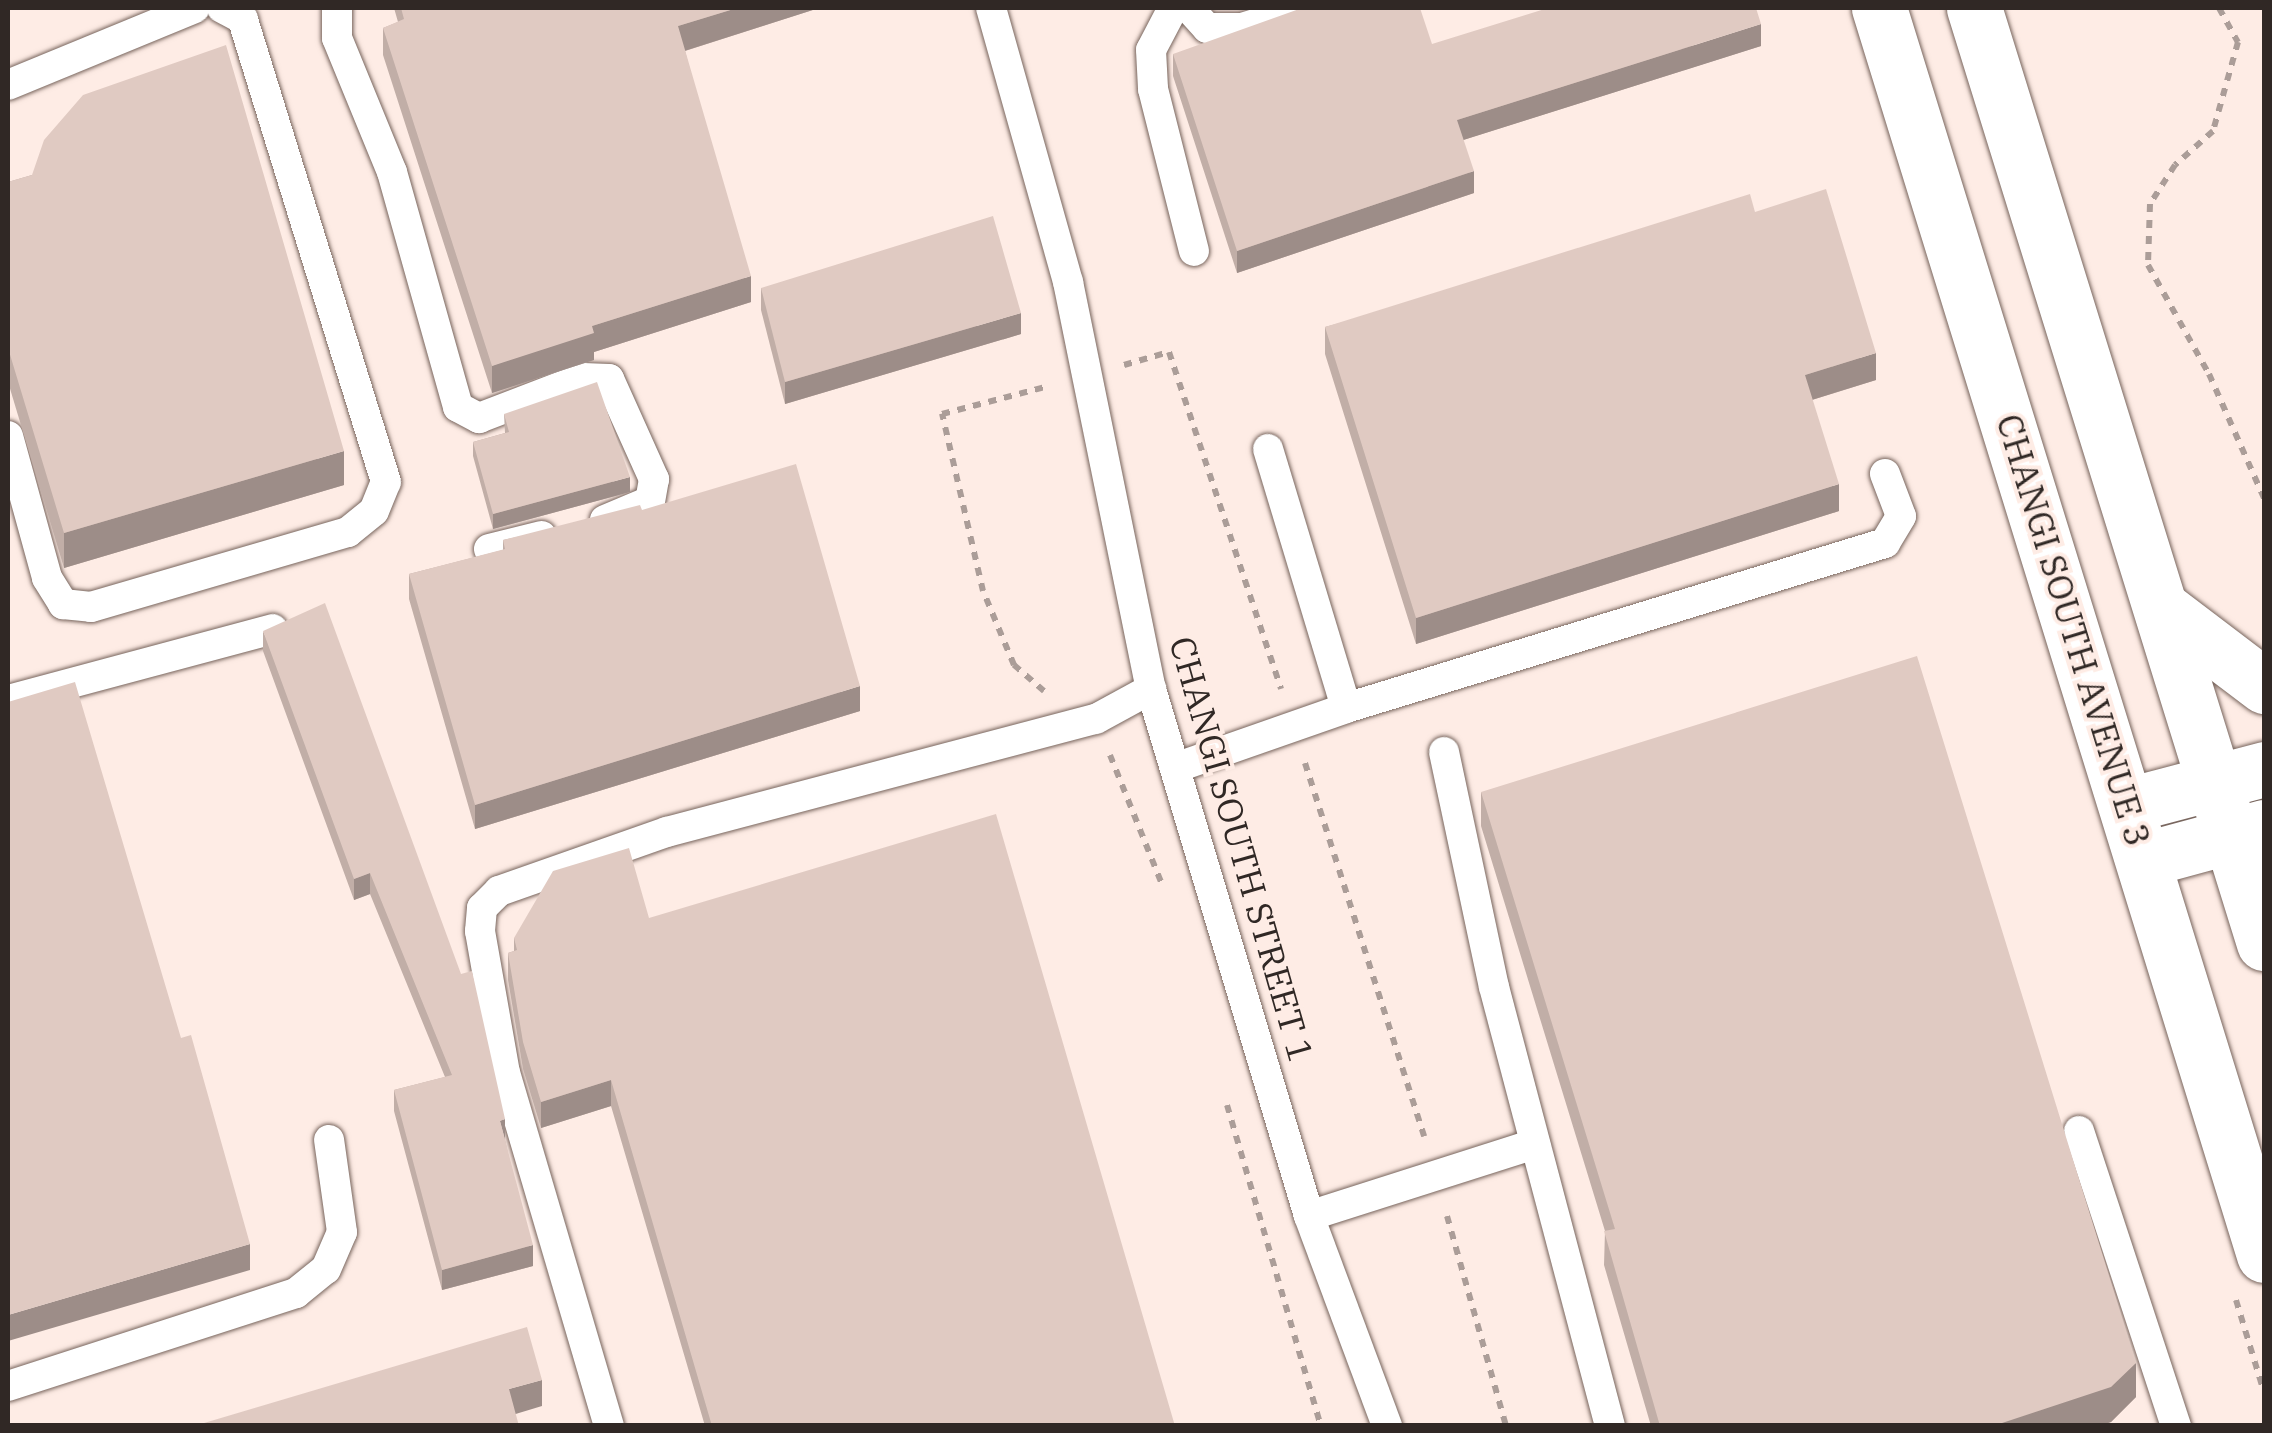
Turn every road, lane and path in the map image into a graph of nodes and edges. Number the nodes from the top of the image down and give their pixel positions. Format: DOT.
graph roads {
  1 [pos="195,8"];
  2 [pos="222,8"];
  3 [pos="337,8"];
  4 [pos="991,8"];
  5 [pos="1173,8"];
  6 [pos="1189,8"];
  7 [pos="1307,8"];
  8 [pos="1879,8"];
  9 [pos="1974,8"];
  10 [pos="2220,8"];
  11 [pos="8,85"];
  12 [pos="1194,250"];
  13 [pos="1086,377"];
  14 [pos="8,436"];
  15 [pos="1268,449"];
  16 [pos="1885,474"];
  17 [pos="2264,498"];
  18 [pos="489,548"];
  19 [pos="2164,610"];
  20 [pos="273,629"];
  21 [pos="2264,686"];
  22 [pos="1151,689"];
  23 [pos="8,700"];
  24 [pos="1346,708"];
  25 [pos="1096,719"];
  26 [pos="1294,728"];
  27 [pos="1444,752"];
  28 [pos="1175,768"];
  29 [pos="2240,776"];
  30 [pos="2128,805"];
  31 [pos="2250,832"];
  32 [pos="2146,860"];
  33 [pos="1165,892"];
  34 [pos="2264,944"];
  35 [pos="1224,1095"];
  36 [pos="2079,1131"];
  37 [pos="329,1140"];
  38 [pos="1534,1144"];
  39 [pos="1435,1172"];
  40 [pos="1309,1216"];
  41 [pos="2264,1255"];
  42 [pos="8,1386"];
  43 [pos="608,1426"];
  44 [pos="1321,1426"];
  45 [pos="1387,1426"];
  46 [pos="1506,1426"];
  47 [pos="1610,1426"];
  48 [pos="2176,1426"];
  1 -- 11 [label="lane"];
  2 -- 14 [label="lane"];
  3 -- 18 [label="lane"];
  4 -- 13 [label="lane, CHANGI SOUTH STREET 1"];
  5 -- 12 [label="lane"];
  6 -- 7 [label="lane"];
  8 -- 30 [label="street, CHANGI SOUTH AVENUE 3"];
  9 -- 19 [label="street"];
  10 -- 17 [label="path"];
  13 -- 22 [label="lane, CHANGI SOUTH STREET 1"];
  13 -- 25 [label="path"];
  13 -- 26 [label="path"];
  15 -- 24 [label="lane"];
  16 -- 24 [label="lane"];
  19 -- 21 [label="street"];
  19 -- 29 [label="street"];
  20 -- 23 [label="lane"];
  22 -- 25 [label="lane"];
  22 -- 28 [label="lane, CHANGI SOUTH STREET 1"];
  24 -- 26 [label="lane"];
  25 -- 33 [label="path"];
  25 -- 43 [label="lane"];
  26 -- 28 [label="lane"];
  26 -- 39 [label="path"];
  27 -- 38 [label="lane"];
  28 -- 40 [label="lane, CHANGI SOUTH STREET 1"];
  29 -- 30 [label="street"];
  29 -- 31 [label="street"];
  30 -- 32 [label="street, CHANGI SOUTH AVENUE 3"];
  31 -- 32 [label="street"];
  31 -- 34 [label="street"];
  32 -- 41 [label="street, CHANGI SOUTH AVENUE 3"];
  35 -- 44 [label="path"];
  36 -- 48 [label="lane"];
  37 -- 42 [label="lane"];
  38 -- 39 [label="lane"];
  38 -- 47 [label="lane"];
  39 -- 40 [label="lane"];
  39 -- 46 [label="path"];
  40 -- 45 [label="lane, CHANGI SOUTH STREET 1"];
}
